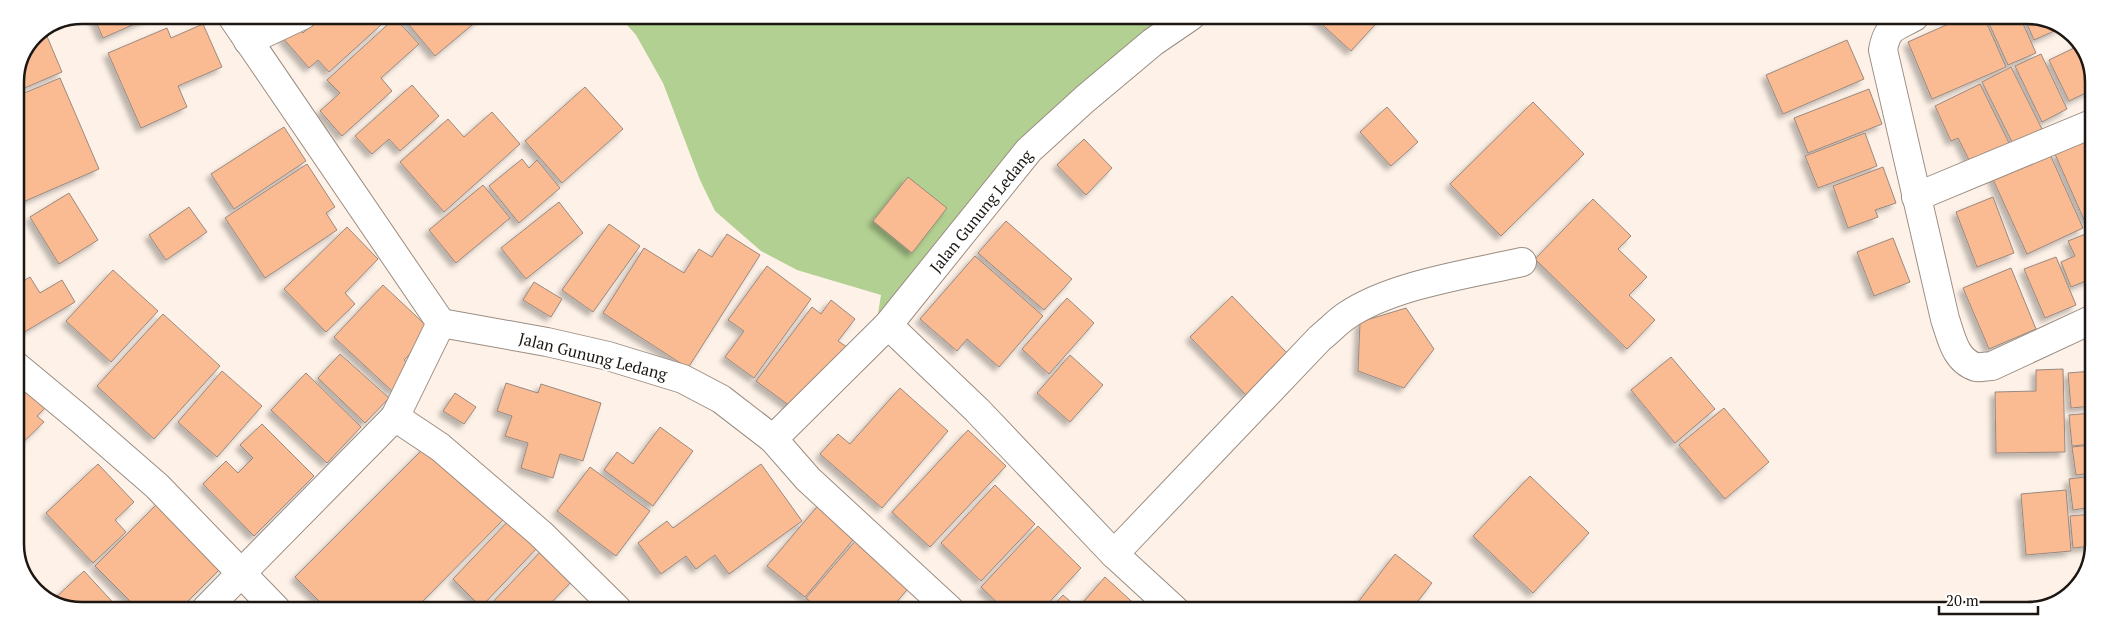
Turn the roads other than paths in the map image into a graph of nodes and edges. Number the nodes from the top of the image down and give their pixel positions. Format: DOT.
graph roads {
  1 [pos="237,24"];
  2 [pos="283,24"];
  3 [pos="1179,24"];
  4 [pos="1900,24"];
  5 [pos="248,40"];
  6 [pos="2085,127"];
  7 [pos="1916,197"];
  8 [pos="1522,262"];
  9 [pos="441,323"];
  10 [pos="2085,323"];
  11 [pos="888,325"];
  12 [pos="24,373"];
  13 [pos="395,417"];
  14 [pos="773,438"];
  15 [pos="1114,554"];
  16 [pos="241,574"];
  17 [pos="213,602"];
  18 [pos="269,602"];
  19 [pos="610,602"];
  20 [pos="941,602"];
  21 [pos="1166,602"];
  1 -- 5 [label="street"];
  2 -- 5 [label="street"];
  3 -- 11 [label="street, Jalan Gunung Ledang"];
  4 -- 7 [label="street"];
  5 -- 9 [label="street"];
  6 -- 7 [label="street"];
  7 -- 10 [label="street"];
  8 -- 15 [label="street"];
  9 -- 13 [label="street"];
  9 -- 14 [label="street, Jalan Gunung Ledang"];
  11 -- 14 [label="street, Jalan Gunung Ledang"];
  11 -- 15 [label="street"];
  12 -- 16 [label="street"];
  13 -- 16 [label="street"];
  13 -- 19 [label="street"];
  14 -- 20 [label="street"];
  15 -- 21 [label="street"];
  16 -- 17 [label="street"];
  16 -- 18 [label="street"];
}
